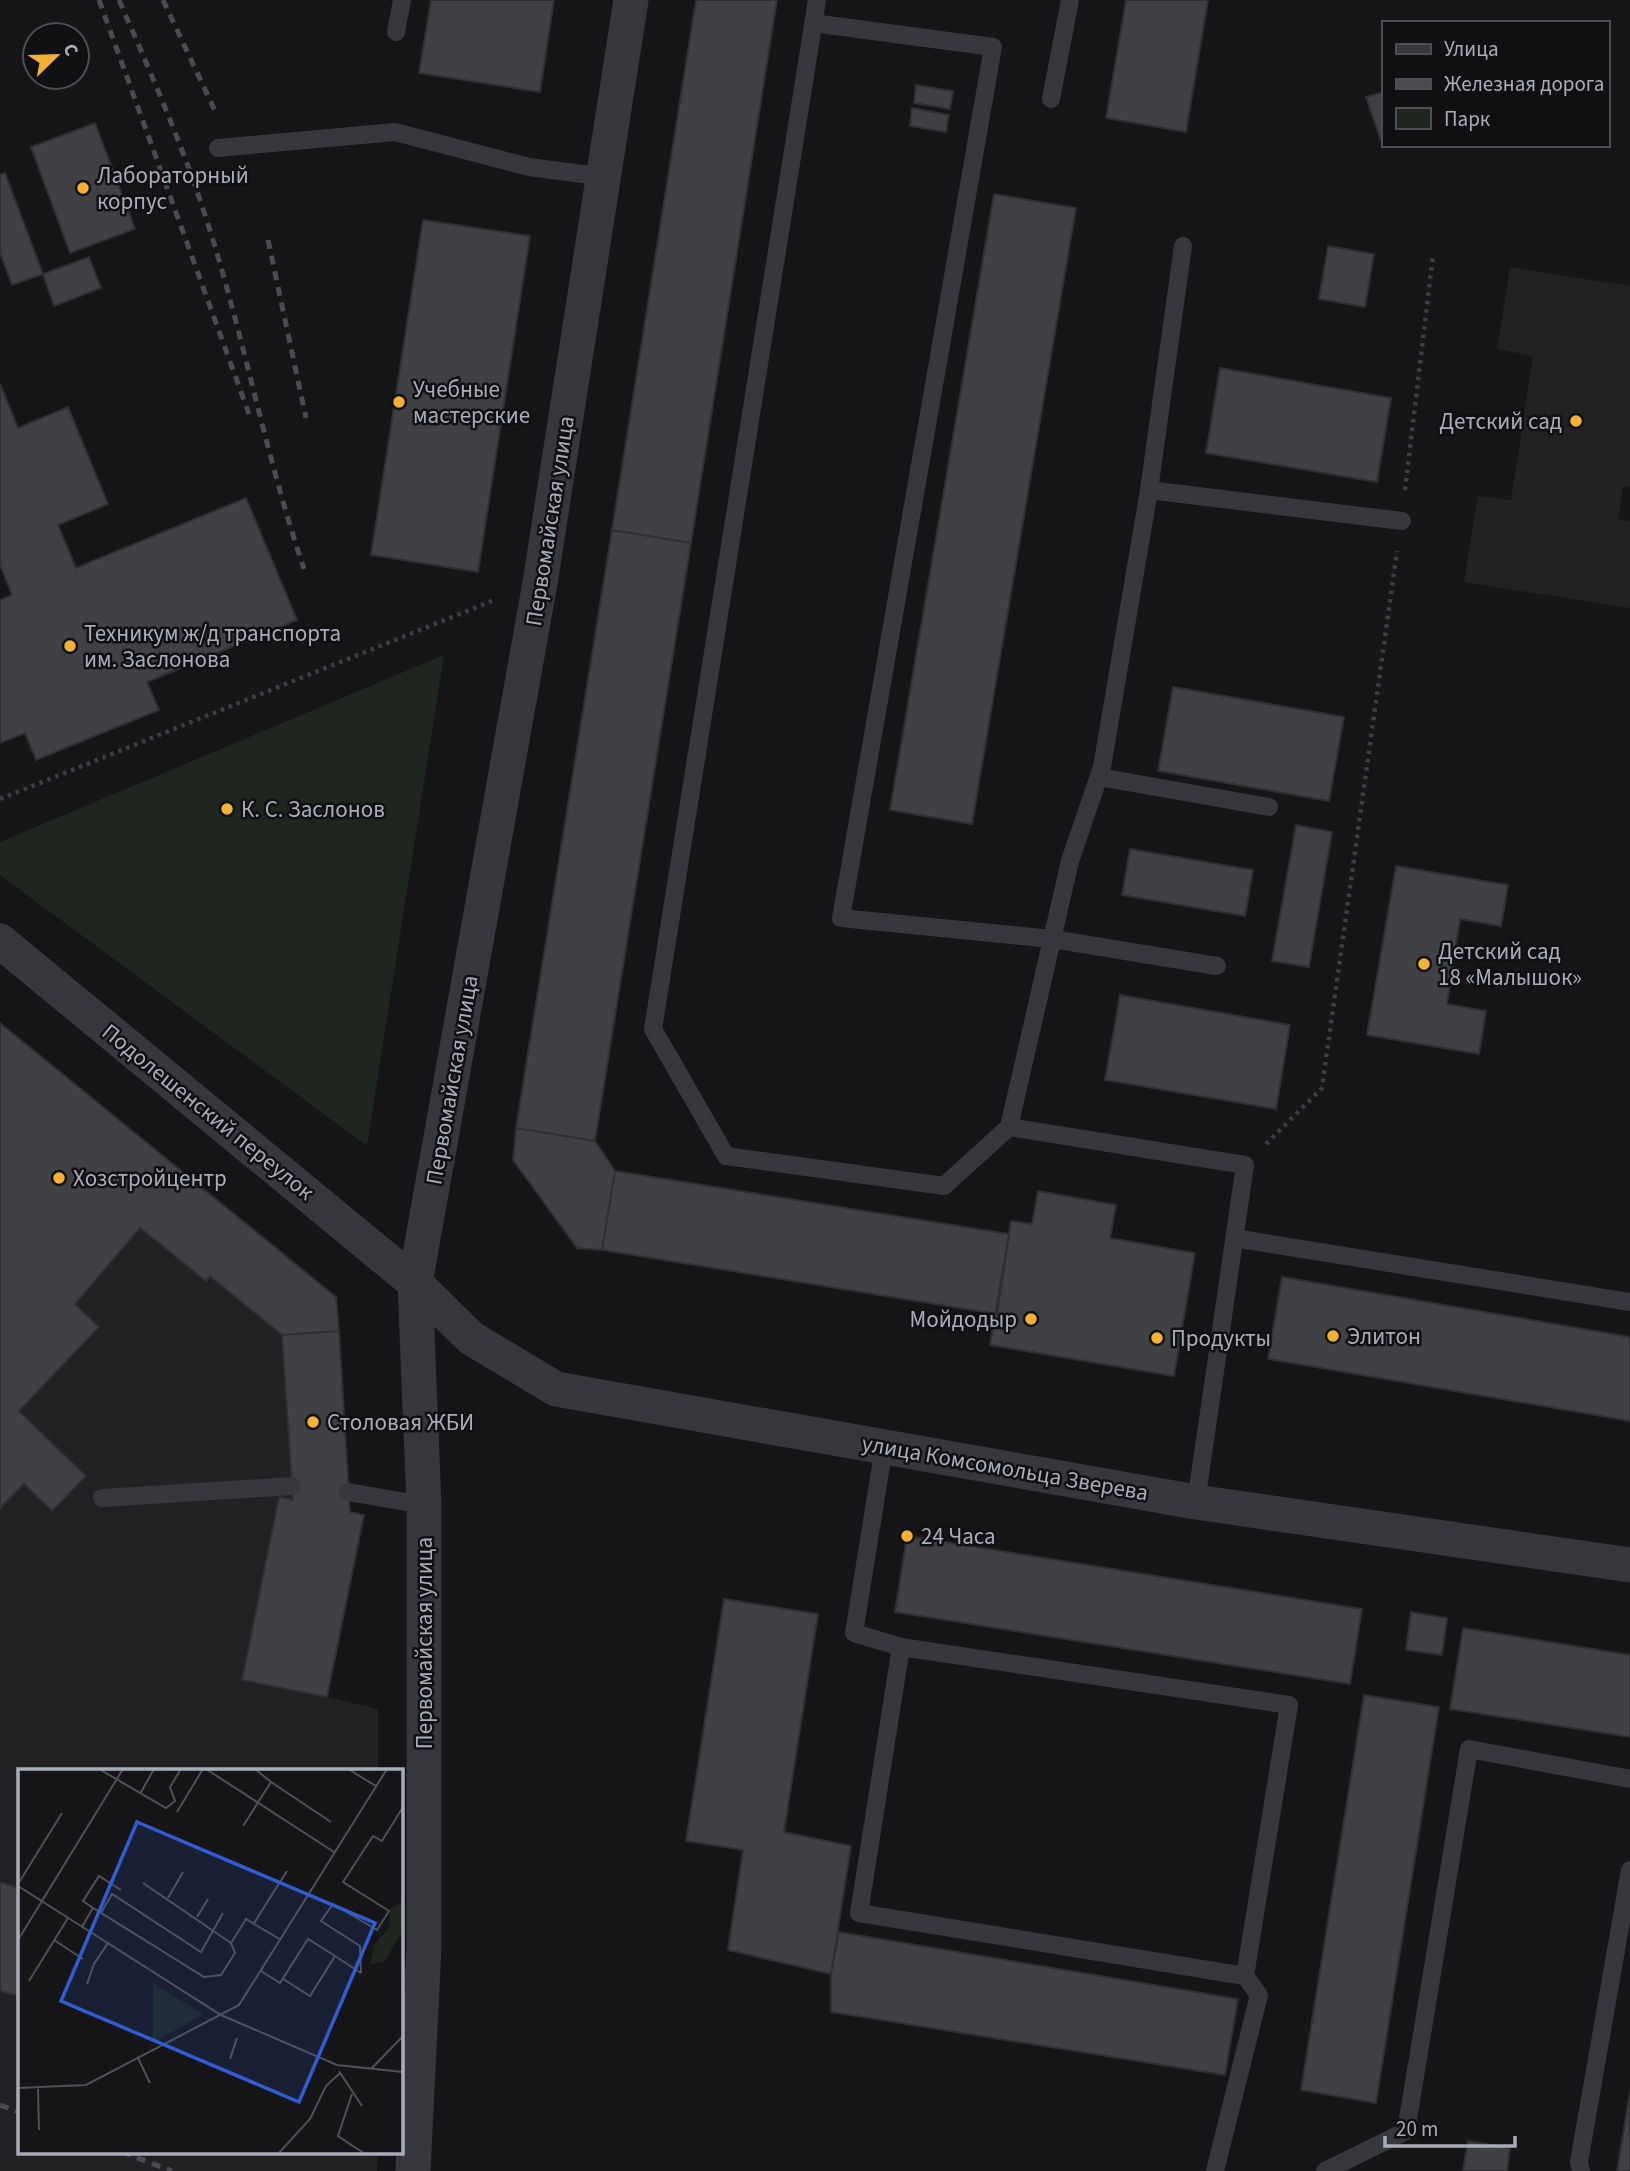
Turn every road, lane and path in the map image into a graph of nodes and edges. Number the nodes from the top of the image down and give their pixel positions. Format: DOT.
graph roads {
  1 [pos="402,0"];
  2 [pos="631,0"];
  3 [pos="817,0"];
  4 [pos="1070,0"];
  5 [pos="813,23"];
  6 [pos="396,32"];
  7 [pos="1051,99"];
  8 [pos="218,148"];
  9 [pos="605,177"];
  10 [pos="1183,246"];
  11 [pos="1433,255"];
  12 [pos="1149,490"];
  13 [pos="1402,521"];
  14 [pos="540,583"];
  15 [pos="1099,777"];
  16 [pos="0,799"];
  17 [pos="1269,807"];
  18 [pos="1052,939"];
  19 [pos="0,942"];
  20 [pos="1217,966"];
  21 [pos="1009,1127"];
  22 [pos="1245,1165"];
  23 [pos="1234,1238"];
  24 [pos="415,1283"];
  25 [pos="1630,1302"];
  26 [pos="884,1447"];
  27 [pos="292,1486"];
  28 [pos="348,1492"];
  29 [pos="102,1498"];
  30 [pos="1196,1502"];
  31 [pos="424,1505"];
  32 [pos="1630,1565"];
  33 [pos="901,1647"];
  34 [pos="1630,1779"];
  35 [pos="1630,1870"];
  36 [pos="1245,1976"];
  37 [pos="413,2171"];
  38 [pos="1215,2171"];
  39 [pos="1325,2171"];
  40 [pos="1581,2171"];
  1 -- 6 [label="lane"];
  2 -- 9 [label="street, Первомайская улица"];
  3 -- 5 [label="lane"];
  4 -- 7 [label="lane"];
  5 -- 18 [label="lane"];
  5 -- 21 [label="lane"];
  8 -- 9 [label="lane"];
  9 -- 14 [label="street, Первомайская улица"];
  10 -- 12 [label="lane"];
  11 -- 13 [label="path"];
  12 -- 13 [label="lane"];
  12 -- 15 [label="lane"];
  13 -- 22 [label="path"];
  14 -- 16 [label="path"];
  14 -- 24 [label="street, Первомайская улица"];
  15 -- 17 [label="lane"];
  15 -- 18 [label="lane"];
  18 -- 20 [label="lane"];
  18 -- 21 [label="lane"];
  19 -- 24 [label="street, Подолешенский переулок"];
  21 -- 22 [label="lane"];
  22 -- 23 [label="lane"];
  23 -- 25 [label="lane"];
  23 -- 30 [label="lane"];
  24 -- 26 [label="street, улица Комсомольца Зверева"];
  24 -- 31 [label="street, Первомайская улица"];
  26 -- 30 [label="street, улица Комсомольца Зверева"];
  26 -- 33 [label="lane"];
  27 -- 29 [label="lane"];
  28 -- 31 [label="lane"];
  30 -- 32 [label="street, улица Комсомольца Зверева"];
  31 -- 37 [label="street, Первомайская улица"];
  33 -- 36 [label="lane"];
  33 -- 36 [label="lane"];
  34 -- 39 [label="lane"];
  35 -- 40 [label="lane"];
  36 -- 38 [label="lane"];
}
